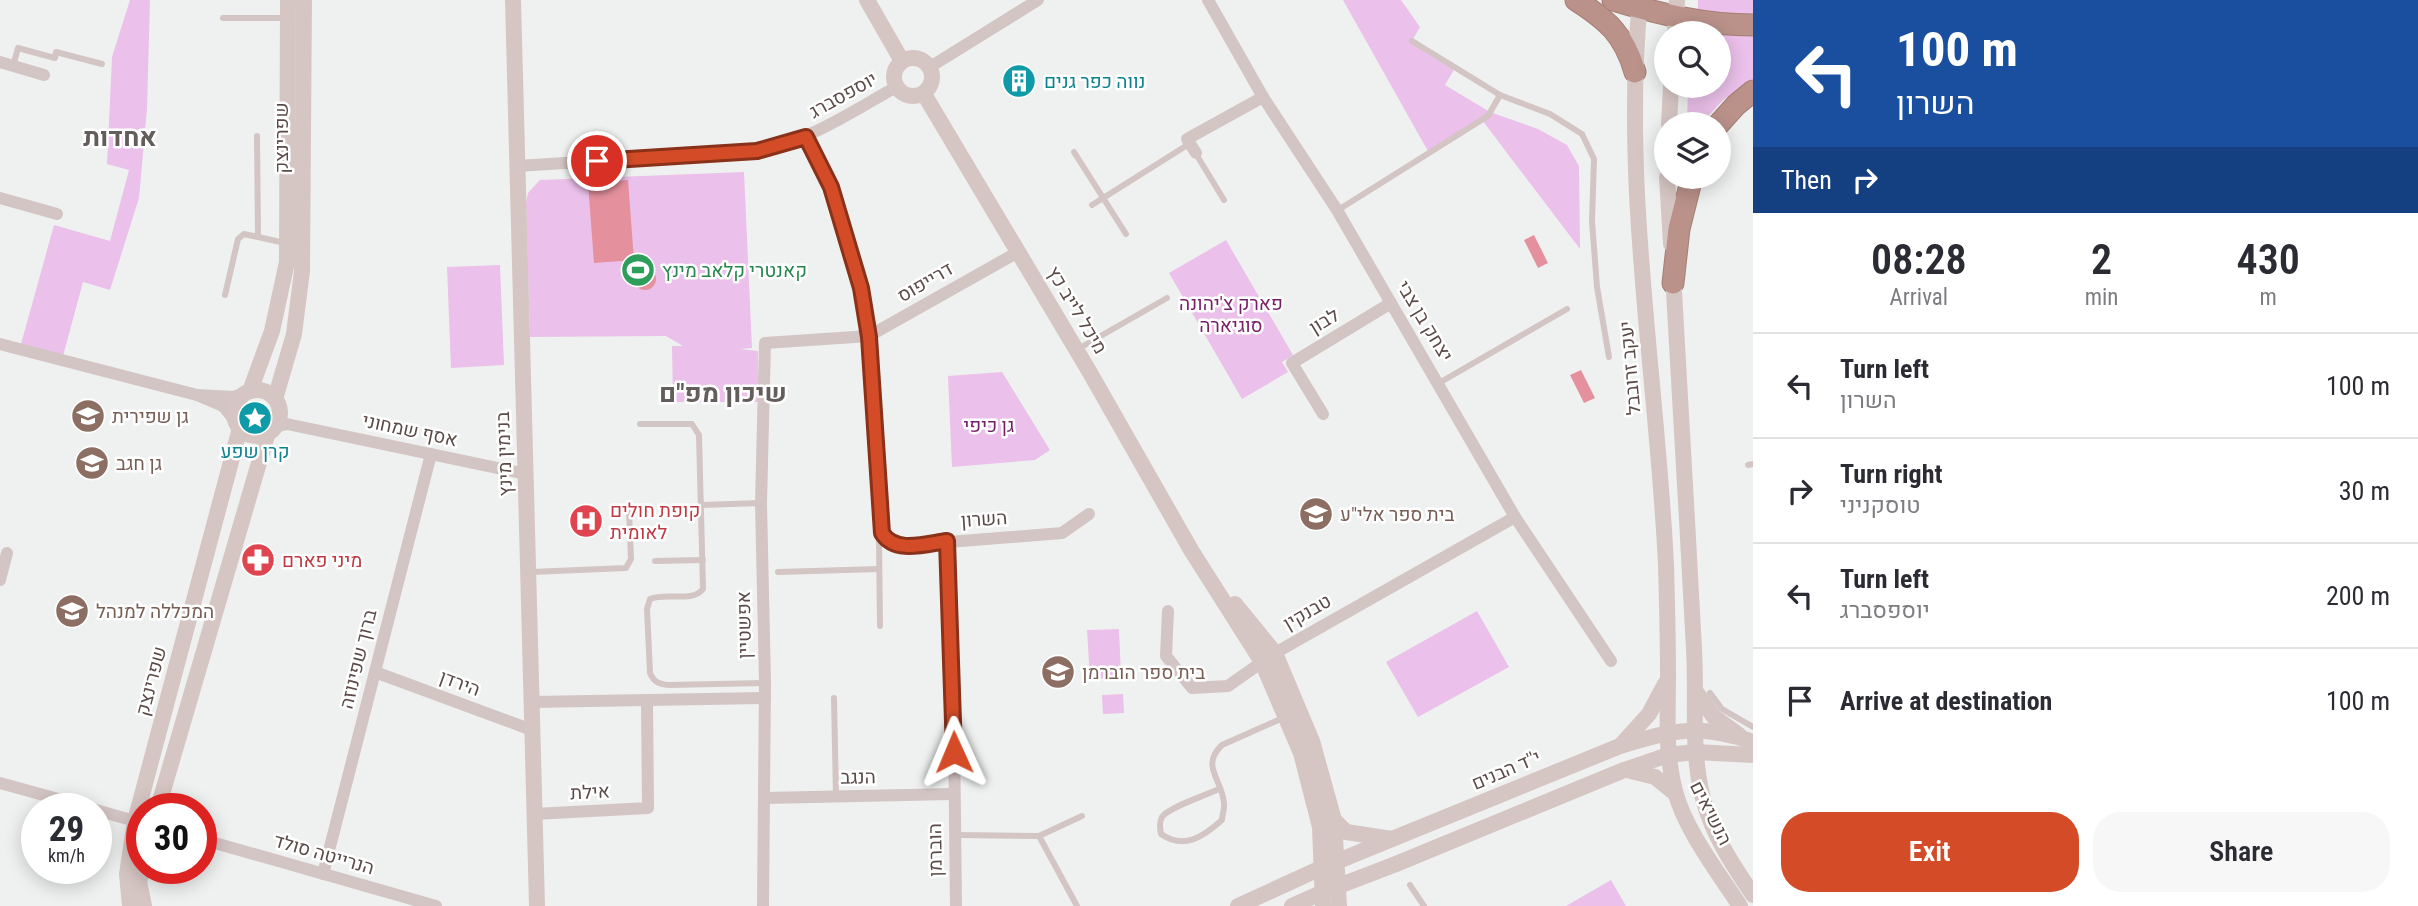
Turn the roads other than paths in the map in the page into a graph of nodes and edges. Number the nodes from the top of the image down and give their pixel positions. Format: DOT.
graph roads {
  1 [pos="288,0"];
  2 [pos="304,0"];
  3 [pos="513,0"];
  4 [pos="867,0"];
  5 [pos="1038,0"];
  6 [pos="1208,0"];
  7 [pos="1576,0"];
  8 [pos="1613,0"];
  9 [pos="1639,4"];
  10 [pos="1676,17"];
  11 [pos="223,18"];
  12 [pos="296,18"];
  13 [pos="1753,25"];
  14 [pos="1412,41"];
  15 [pos="902,61"];
  16 [pos="6,64"];
  17 [pos="102,64"];
  18 [pos="930,67"];
  19 [pos="1635,72"];
  20 [pos="44,75"];
  21 [pos="896,87"];
  22 [pos="1753,91"];
  23 [pos="924,94"];
  24 [pos="1500,95"];
  25 [pos="1263,97"];
  26 [pos="1730,112"];
  27 [pos="257,136"];
  28 [pos="806,137"];
  29 [pos="1193,149"];
  30 [pos="1074,152"];
  31 [pos="517,166"];
  32 [pos="1668,189"];
  33 [pos="1689,189"];
  34 [pos="0,198"];
  35 [pos="1103,198"];
  36 [pos="1224,200"];
  37 [pos="1092,205"];
  38 [pos="1337,210"];
  39 [pos="57,214"];
  40 [pos="1126,234"];
  41 [pos="258,237"];
  42 [pos="287,243"];
  43 [pos="1018,252"];
  44 [pos="1673,283"];
  45 [pos="225,295"];
  46 [pos="1167,298"];
  47 [pos="1391,303"];
  48 [pos="1567,309"];
  49 [pos="869,337"];
  50 [pos="765,343"];
  51 [pos="0,344"];
  52 [pos="1077,350"];
  53 [pos="1609,357"];
  54 [pos="1439,383"];
  55 [pos="247,392"];
  56 [pos="197,395"];
  57 [pos="1323,414"];
  58 [pos="277,419"];
  59 [pos="640,424"];
  60 [pos="238,425"];
  61 [pos="431,454"];
  62 [pos="526,474"];
  63 [pos="761,503"];
  64 [pos="701,505"];
  65 [pos="629,510"];
  66 [pos="1089,514"];
  67 [pos="1515,517"];
  68 [pos="882,533"];
  69 [pos="947,541"];
  70 [pos="7,553"];
  71 [pos="703,560"];
  72 [pos="655,561"];
  73 [pos="879,569"];
  74 [pos="528,572"];
  75 [pos="778,572"];
  76 [pos="0,580"];
  77 [pos="1168,611"];
  78 [pos="880,626"];
  79 [pos="1269,657"];
  80 [pos="1611,661"];
  81 [pos="375,672"];
  82 [pos="1668,675"];
  83 [pos="765,683"];
  84 [pos="1703,692"];
  85 [pos="765,698"];
  86 [pos="834,698"];
  87 [pos="647,700"];
  88 [pos="531,702"];
  89 [pos="1293,714"];
  90 [pos="532,730"];
  91 [pos="1695,730"];
  92 [pos="1667,732"];
  93 [pos="1751,741"];
  94 [pos="1620,746"];
  95 [pos="1695,752"];
  96 [pos="1668,755"];
  97 [pos="1624,770"];
  98 [pos="0,783"];
  99 [pos="1219,789"];
  100 [pos="36,793"];
  101 [pos="146,793"];
  102 [pos="163,793"];
  103 [pos="953,794"];
  104 [pos="1676,794"];
  105 [pos="836,797"];
  106 [pos="764,798"];
  107 [pos="534,814"];
  108 [pos="1082,816"];
  109 [pos="1334,820"];
  110 [pos="954,834"];
  111 [pos="1039,836"];
  112 [pos="1394,840"];
  113 [pos="217,844"];
  114 [pos="1337,862"];
  115 [pos="1321,868"];
  116 [pos="323,874"];
  117 [pos="128,884"];
  118 [pos="139,884"];
  119 [pos="1339,885"];
  120 [pos="1410,885"];
  121 [pos="1753,895"];
  122 [pos="1323,899"];
  123 [pos="130,906"];
  124 [pos="144,906"];
  125 [pos="436,906"];
  126 [pos="537,906"];
  127 [pos="763,906"];
  128 [pos="956,906"];
  129 [pos="1077,906"];
  130 [pos="1238,906"];
  131 [pos="1293,906"];
  132 [pos="1300,906"];
  133 [pos="1339,906"];
  134 [pos="1424,906"];
  135 [pos="1740,906"];
  1 -- 12 [label="street, שפרינצק"];
  2 -- 12 [label="street, שפרינצק"];
  3 -- 31 [label="street, בנימין מינץ"];
  4 -- 15 [label="street"];
  5 -- 18 [label="street"];
  6 -- 25 [label="street, יצחק בן צבי"];
  7 -- 19 [label="highway"];
  8 -- 9 [label="highway"];
  9 -- 10 [label="highway"];
  9 -- 19 [label="street, יעקב זרובבל"];
  10 -- 13 [label="highway"];
  11 -- 12 [label="lane"];
  12 -- 42 [label="street, שפרינצק"];
  12 -- 58 [label="street, שפרינצק"];
  14 -- 24 [label="lane"];
  15 -- 18 [label="street"];
  15 -- 21 [label="street"];
  16 -- 17 [label="lane"];
  16 -- 20 [label="street"];
  18 -- 23 [label="street"];
  19 -- 82 [label="street, יעקב זרובבל"];
  21 -- 23 [label="street"];
  21 -- 28 [label="street, יוספסברג"];
  22 -- 26 [label="highway"];
  23 -- 43 [label="street, מיכל לייב כץ"];
  24 -- 38 [label="lane"];
  24 -- 53 [label="lane"];
  25 -- 29 [label="street"];
  25 -- 38 [label="street, יצחק בן צבי"];
  27 -- 41 [label="lane"];
  28 -- 31 [label="street, יוספסברג"];
  28 -- 49 [label="street"];
  29 -- 35 [label="lane"];
  29 -- 36 [label="lane"];
  30 -- 35 [label="lane"];
  31 -- 62 [label="street, בנימין מינץ"];
  32 -- 44 [label="street"];
  33 -- 44 [label="highway"];
  34 -- 39 [label="street"];
  35 -- 37 [label="lane"];
  35 -- 40 [label="lane"];
  38 -- 47 [label="street, יצחק בן צבי"];
  41 -- 42 [label="lane"];
  41 -- 45 [label="lane"];
  42 -- 55 [label="street, שפרינצק"];
  43 -- 49 [label="street, דרייפוס"];
  43 -- 52 [label="street, מיכל לייב כץ"];
  44 -- 84 [label="street"];
  46 -- 52 [label="lane"];
  47 -- 54 [label="street, יצחק בן צבי"];
  47 -- 57 [label="street, לבון"];
  48 -- 54 [label="lane"];
  49 -- 50 [label="street, דרייפוס"];
  49 -- 68 [label="street"];
  50 -- 63 [label="street, אפשטיין"];
  51 -- 56 [label="street"];
  52 -- 79 [label="street, מיכל לייב כץ"];
  54 -- 67 [label="street, יצחק בן צבי"];
  55 -- 56 [label="street"];
  55 -- 58 [label="street"];
  55 -- 60 [label="street"];
  56 -- 60 [label="street"];
  58 -- 60 [label="street"];
  58 -- 61 [label="street, אסף שמחוני"];
  58 -- 102 [label="street, שפרינצק"];
  59 -- 64 [label="lane"];
  60 -- 101 [label="street, שפרינצק"];
  61 -- 62 [label="street, אסף שמחוני"];
  61 -- 81 [label="street, ברוך שפינוזה"];
  62 -- 74 [label="street, בנימין מינץ"];
  63 -- 64 [label="lane"];
  63 -- 83 [label="street, אפשטיין"];
  64 -- 71 [label="lane"];
  65 -- 74 [label="lane"];
  66 -- 69 [label="street, השרון"];
  67 -- 79 [label="street, טבנקין"];
  67 -- 80 [label="street, יצחק בן צבי"];
  68 -- 69 [label="street, השרון"];
  68 -- 73 [label="lane"];
  69 -- 103 [label="street, הוברמן"];
  70 -- 76 [label="street"];
  71 -- 72 [label="lane"];
  71 -- 83 [label="lane"];
  73 -- 75 [label="lane"];
  73 -- 78 [label="lane"];
  74 -- 88 [label="street, בנימין מינץ"];
  77 -- 79 [label="street, טבנקין"];
  79 -- 89 [label="street, מיכל לייב כץ"];
  81 -- 90 [label="street, הירדן"];
  81 -- 116 [label="street, ברוך שפינוזה"];
  82 -- 92 [label="street, יעקב זרובבל"];
  82 -- 94 [label="street"];
  83 -- 85 [label="street, אפשטיין"];
  84 -- 91 [label="street"];
  84 -- 93 [label="street"];
  85 -- 87 [label="street"];
  85 -- 106 [label="street, אפשטיין"];
  86 -- 105 [label="lane"];
  87 -- 88 [label="street"];
  87 -- 107 [label="street, אילת"];
  88 -- 90 [label="street, בנימין מינץ"];
  89 -- 99 [label="lane"];
  89 -- 109 [label="street, מיכל לייב כץ"];
  89 -- 115 [label="street, מיכל לייב כץ"];
  90 -- 107 [label="street, בנימין מינץ"];
  91 -- 92 [label="street, י''ד הבנים"];
  91 -- 93 [label="street, י''ד הבנים"];
  91 -- 95 [label="street, הנשיאים"];
  92 -- 94 [label="street, י''ד הבנים"];
  92 -- 96 [label="street, הנשיאים"];
  93 -- 95 [label="street"];
  94 -- 112 [label="street, י''ד הבנים"];
  95 -- 96 [label="street"];
  95 -- 121 [label="street, הנשיאים"];
  96 -- 97 [label="street"];
  96 -- 104 [label="street, הנשיאים"];
  97 -- 104 [label="street"];
  97 -- 119 [label="street"];
  98 -- 100 [label="street"];
  99 -- 99 [label="lane"];
  103 -- 105 [label="street, הנגב"];
  103 -- 110 [label="street, הוברמן"];
  104 -- 135 [label="street, הנשיאים"];
  105 -- 106 [label="street, הנגב"];
  106 -- 127 [label="street, אפשטיין"];
  107 -- 126 [label="street, בנימין מינץ"];
  108 -- 111 [label="lane"];
  109 -- 112 [label="street"];
  109 -- 114 [label="street, מיכל לייב כץ"];
  110 -- 111 [label="lane"];
  110 -- 128 [label="street, הוברמן"];
  111 -- 129 [label="lane"];
  112 -- 114 [label="street, י''ד הבנים"];
  113 -- 116 [label="street, הנרייטה סולד"];
  114 -- 115 [label="street, י''ד הבנים"];
  114 -- 119 [label="street, מיכל לייב כץ"];
  115 -- 122 [label="street, מיכל לייב כץ"];
  115 -- 130 [label="street, י''ד הבנים"];
  116 -- 125 [label="street, הנרייטה סולד"];
  117 -- 123 [label="street, שפרינצק"];
  118 -- 124 [label="street"];
  119 -- 122 [label="street"];
  119 -- 133 [label="street, מיכל לייב כץ"];
  120 -- 134 [label="lane"];
  122 -- 131 [label="street"];
  131 -- 132 [label="street"];
}
